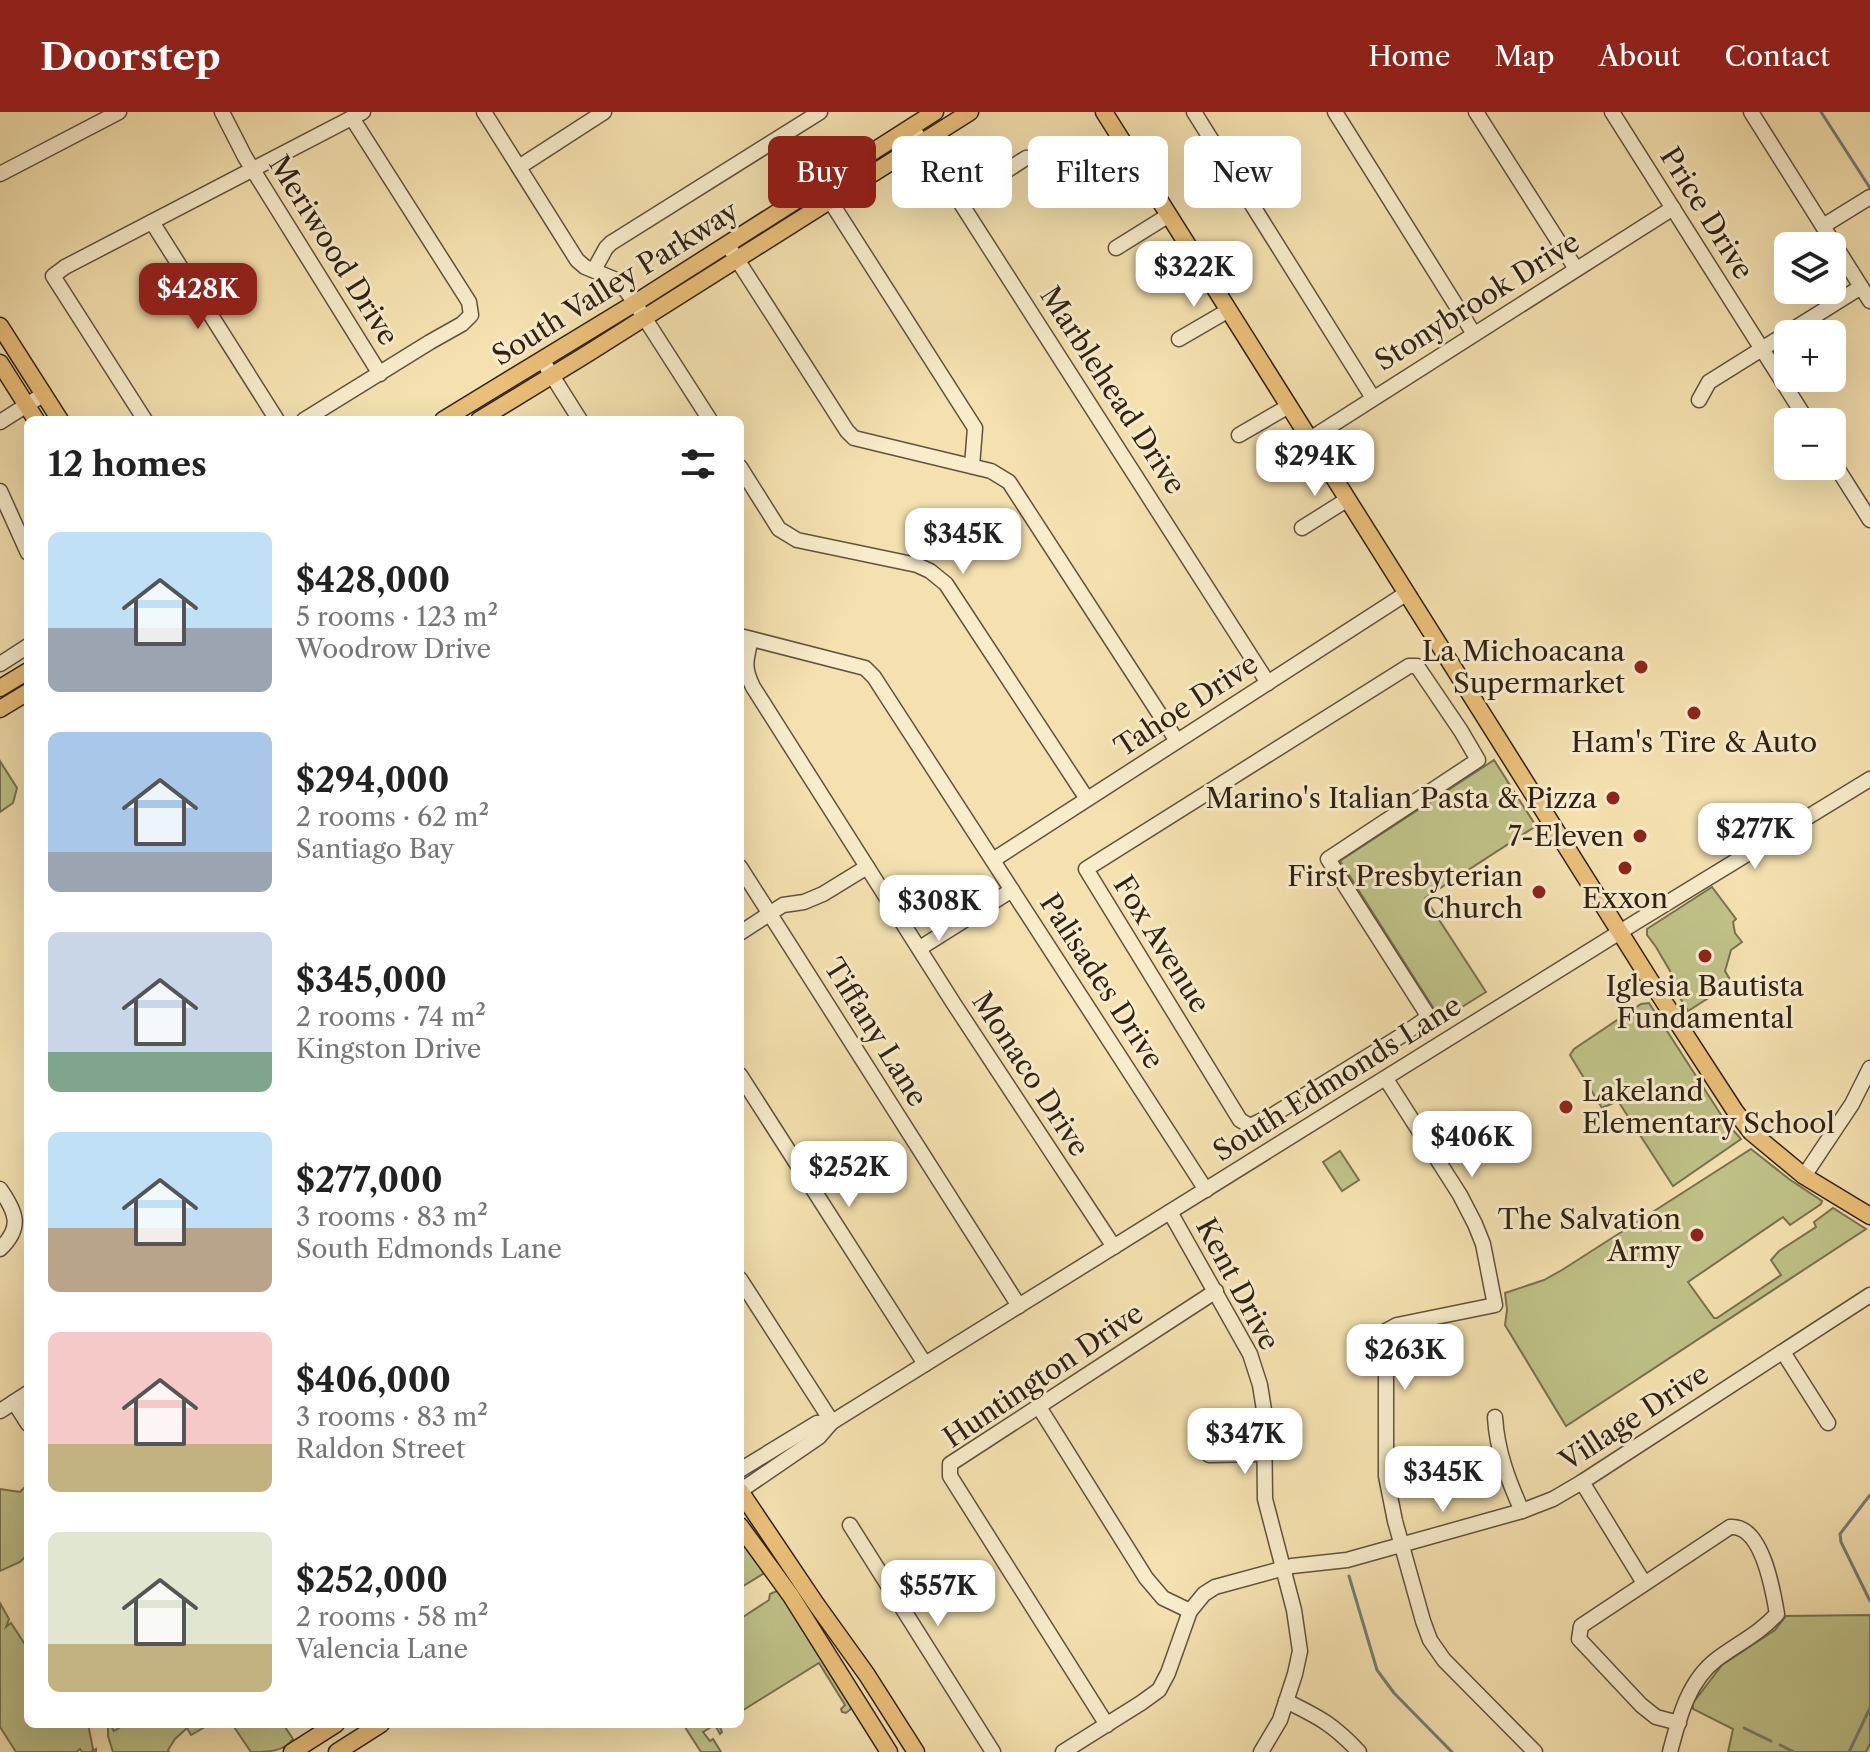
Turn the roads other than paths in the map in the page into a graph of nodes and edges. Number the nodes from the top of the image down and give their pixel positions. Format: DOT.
graph roads {
  1 [pos="119,112"];
  2 [pos="222,112"];
  3 [pos="484,112"];
  4 [pos="604,112"];
  5 [pos="820,112"];
  6 [pos="935,112"];
  7 [pos="970,112"];
  8 [pos="1104,112"];
  9 [pos="1194,112"];
  10 [pos="1335,112"];
  11 [pos="1476,112"];
  12 [pos="1612,112"];
  13 [pos="1751,112"];
  14 [pos="358,115"];
  15 [pos="912,127"];
  16 [pos="918,136"];
  17 [pos="933,136"];
  18 [pos="876,150"];
  19 [pos="519,167"];
  20 [pos="253,169"];
  21 [pos="0,174"];
  22 [pos="1870,197"];
  23 [pos="790,208"];
  24 [pos="815,208"];
  25 [pos="835,208"];
  26 [pos="964,208"];
  27 [pos="1673,208"];
  28 [pos="1169,215"];
  29 [pos="152,222"];
  30 [pos="1823,226"];
  31 [pos="1116,248"];
  32 [pos="732,252"];
  33 [pos="1576,269"];
  34 [pos="594,270"];
  35 [pos="1861,287"];
  36 [pos="1870,301"];
  37 [pos="639,310"];
  38 [pos="1229,310"];
  39 [pos="0,326"];
  40 [pos="1474,334"];
  41 [pos="1179,339"];
  42 [pos="1762,349"];
  43 [pos="542,359"];
  44 [pos="0,363"];
  45 [pos="380,374"];
  46 [pos="551,376"];
  47 [pos="44,394"];
  48 [pos="1373,398"];
  49 [pos="1699,400"];
  50 [pos="1289,406"];
  51 [pos="1799,408"];
  52 [pos="31,413"];
  53 [pos="58,416"];
  54 [pos="142,416"];
  55 [pos="274,416"];
  56 [pos="311,416"];
  57 [pos="449,416"];
  58 [pos="486,416"];
  59 [pos="577,416"];
  60 [pos="707,416"];
  61 [pos="0,422"];
  62 [pos="1239,435"];
  63 [pos="1310,439"];
  64 [pos="972,466"];
  65 [pos="744,473"];
  66 [pos="1845,480"];
  67 [pos="0,491"];
  68 [pos="1348,499"];
  69 [pos="1870,520"];
  70 [pos="1302,528"];
  71 [pos="24,544"];
  72 [pos="1407,593"];
  73 [pos="746,638"];
  74 [pos="24,649"];
  75 [pos="0,664"];
  76 [pos="24,673"];
  77 [pos="1268,683"];
  78 [pos="0,688"];
  79 [pos="24,694"];
  80 [pos="0,709"];
  81 [pos="1483,713"];
  82 [pos="1459,727"];
  83 [pos="1177,741"];
  84 [pos="1870,779"];
  85 [pos="1087,799"];
  86 [pos="993,860"];
  87 [pos="867,867"];
  88 [pos="744,873"];
  89 [pos="1012,890"];
  90 [pos="770,914"];
  91 [pos="744,930"];
  92 [pos="1621,932"];
  93 [pos="920,948"];
  94 [pos="1404,1034"];
  95 [pos="1419,1058"];
  96 [pos="1870,1068"];
  97 [pos="1386,1079"];
  98 [pos="744,1081"];
  99 [pos="1273,1115"];
  100 [pos="1287,1140"];
  101 [pos="1804,1176"];
  102 [pos="0,1189"];
  103 [pos="1206,1190"];
  104 [pos="1170,1212"];
  105 [pos="1870,1216"];
  106 [pos="1114,1247"];
  107 [pos="0,1249"];
  108 [pos="744,1285"];
  109 [pos="1216,1291"];
  110 [pos="1870,1295"];
  111 [pos="1019,1306"];
  112 [pos="1783,1352"];
  113 [pos="925,1364"];
  114 [pos="24,1396"];
  115 [pos="14,1402"];
  116 [pos="1039,1407"];
  117 [pos="0,1411"];
  118 [pos="1495,1417"];
  119 [pos="24,1418"];
  120 [pos="832,1422"];
  121 [pos="1828,1423"];
  122 [pos="1265,1454"];
  123 [pos="1209,1455"];
  124 [pos="744,1468"];
  125 [pos="1582,1482"];
  126 [pos="744,1488"];
  127 [pos="744,1497"];
  128 [pos="1522,1511"];
  129 [pos="850,1525"];
  130 [pos="744,1531"];
  131 [pos="1402,1545"];
  132 [pos="1282,1568"];
  133 [pos="1644,1583"];
  134 [pos="1190,1611"];
  135 [pos="1286,1701"];
  136 [pos="1679,1723"];
  137 [pos="1107,1725"];
  138 [pos="330,1728"];
  139 [pos="375,1728"];
  140 [pos="292,1752"];
  141 [pos="337,1752"];
  142 [pos="889,1752"];
  143 [pos="916,1752"];
  144 [pos="993,1752"];
  145 [pos="1063,1752"];
  146 [pos="1261,1752"];
  147 [pos="1359,1752"];
  148 [pos="1535,1752"];
  149 [pos="1670,1752"];
  1 -- 21 [label="street"];
  2 -- 20 [label="street, Meriwood Drive"];
  3 -- 19 [label="street"];
  4 -- 19 [label="street"];
  5 -- 34 [label="street"];
  6 -- 15 [label="main road, South Valley Parkway"];
  7 -- 17 [label="main road, South Valley Parkway"];
  8 -- 28 [label="main road"];
  9 -- 48 [label="street"];
  10 -- 40 [label="street"];
  11 -- 33 [label="street"];
  12 -- 27 [label="street, Price Drive"];
  13 -- 30 [label="street"];
  14 -- 20 [label="street"];
  14 -- 45 [label="street"];
  15 -- 16 [label="street, Marblehead Drive"];
  15 -- 18 [label="main road, South Valley Parkway"];
  19 -- 34 [label="street"];
  20 -- 29 [label="street"];
  20 -- 45 [label="street, Meriwood Drive"];
  22 -- 30 [label="street"];
  23 -- 32 [label="main road, South Valley Parkway"];
  24 -- 32 [label="main road, South Valley Parkway"];
  25 -- 64 [label="street"];
  26 -- 77 [label="street, Marblehead Drive"];
  27 -- 33 [label="street, Stonybrook Drive"];
  27 -- 42 [label="street, Price Drive"];
  28 -- 31 [label="street"];
  28 -- 38 [label="main road"];
  29 -- 54 [label="street"];
  29 -- 55 [label="street"];
  30 -- 35 [label="street"];
  32 -- 37 [label="main road, South Valley Parkway"];
  32 -- 64 [label="street"];
  33 -- 40 [label="street, Stonybrook Drive"];
  34 -- 37 [label="street"];
  35 -- 36 [label="street"];
  35 -- 42 [label="street"];
  37 -- 43 [label="main road, South Valley Parkway"];
  37 -- 46 [label="main road, South Valley Parkway"];
  37 -- 60 [label="street"];
  38 -- 41 [label="street"];
  38 -- 50 [label="main road"];
  39 -- 47 [label="main road"];
  40 -- 48 [label="street, Stonybrook Drive"];
  42 -- 49 [label="street"];
  42 -- 51 [label="street, Price Drive"];
  43 -- 46 [label="street"];
  43 -- 57 [label="main road, South Valley Parkway"];
  44 -- 52 [label="main road"];
  45 -- 56 [label="street"];
  46 -- 58 [label="main road, South Valley Parkway"];
  46 -- 59 [label="street"];
  47 -- 52 [label="street"];
  47 -- 53 [label="main road"];
  48 -- 63 [label="street, Stonybrook Drive"];
  50 -- 62 [label="street"];
  50 -- 63 [label="main road"];
  52 -- 61 [label="street"];
  63 -- 68 [label="main road"];
  64 -- 83 [label="street"];
  65 -- 85 [label="street"];
  66 -- 69 [label="street"];
  67 -- 71 [label="street"];
  68 -- 70 [label="street"];
  68 -- 72 [label="main road"];
  72 -- 77 [label="street, Tahoe Drive"];
  72 -- 81 [label="main road"];
  73 -- 86 [label="street, Palisades Drive"];
  73 -- 87 [label="street, Monaco Drive"];
  74 -- 75 [label="street"];
  76 -- 78 [label="main road"];
  77 -- 83 [label="street, Tahoe Drive"];
  79 -- 80 [label="main road"];
  81 -- 82 [label="street"];
  81 -- 92 [label="main road"];
  82 -- 94 [label="street, Fox Avenue"];
  82 -- 99 [label="street, Fox Avenue"];
  83 -- 85 [label="street, Tahoe Drive"];
  84 -- 92 [label="street, South Edmonds Lane"];
  85 -- 86 [label="street, Tahoe Drive"];
  86 -- 89 [label="street, Palisades Drive"];
  87 -- 90 [label="street"];
  87 -- 93 [label="street, Monaco Drive"];
  88 -- 90 [label="street, Tiffany Lane"];
  89 -- 93 [label="street"];
  89 -- 103 [label="street, Palisades Drive"];
  90 -- 91 [label="street"];
  90 -- 111 [label="street, Tiffany Lane"];
  92 -- 95 [label="street, South Edmonds Lane"];
  92 -- 101 [label="main road"];
  93 -- 106 [label="street, Monaco Drive"];
  94 -- 95 [label="street"];
  94 -- 99 [label="street, Fox Avenue"];
  95 -- 97 [label="street, South Edmonds Lane"];
  96 -- 101 [label="street"];
  97 -- 100 [label="street, South Edmonds Lane"];
  97 -- 131 [label="street"];
  98 -- 113 [label="street"];
  99 -- 100 [label="street"];
  100 -- 103 [label="street, South Edmonds Lane"];
  101 -- 105 [label="main road"];
  102 -- 107 [label="street"];
  103 -- 104 [label="street, South Edmonds Lane"];
  104 -- 106 [label="street, South Edmonds Lane"];
  104 -- 109 [label="street, Kent Drive"];
  106 -- 111 [label="street, South Edmonds Lane"];
  108 -- 120 [label="street"];
  109 -- 116 [label="street, Huntington Drive"];
  109 -- 122 [label="street, Kent Drive"];
  110 -- 112 [label="street, Village Drive"];
  111 -- 113 [label="street, South Edmonds Lane"];
  112 -- 121 [label="street"];
  112 -- 125 [label="street, Village Drive"];
  113 -- 120 [label="street, South Edmonds Lane"];
  114 -- 115 [label="street"];
  115 -- 117 [label="street"];
  115 -- 119 [label="street"];
  116 -- 134 [label="street"];
  116 -- 137 [label="street, Huntington Drive"];
  118 -- 128 [label="street"];
  120 -- 124 [label="street, South Edmonds Lane"];
  120 -- 126 [label="street, South Edmonds Lane"];
  122 -- 123 [label="street"];
  122 -- 132 [label="street, Kent Drive"];
  125 -- 128 [label="street, Village Drive"];
  125 -- 133 [label="street"];
  127 -- 143 [label="main road"];
  128 -- 131 [label="street, Village Drive"];
  129 -- 144 [label="street"];
  130 -- 142 [label="main road"];
  131 -- 132 [label="street, Village Drive"];
  131 -- 148 [label="street"];
  132 -- 134 [label="street, Village Drive"];
  132 -- 135 [label="street, Kent Drive"];
  133 -- 136 [label="street"];
  133 -- 136 [label="street"];
  134 -- 137 [label="street"];
  135 -- 146 [label="street, Kent Drive"];
  135 -- 147 [label="street"];
  136 -- 149 [label="street"];
  137 -- 145 [label="street"];
  138 -- 140 [label="main road"];
  139 -- 141 [label="main road"];
}
